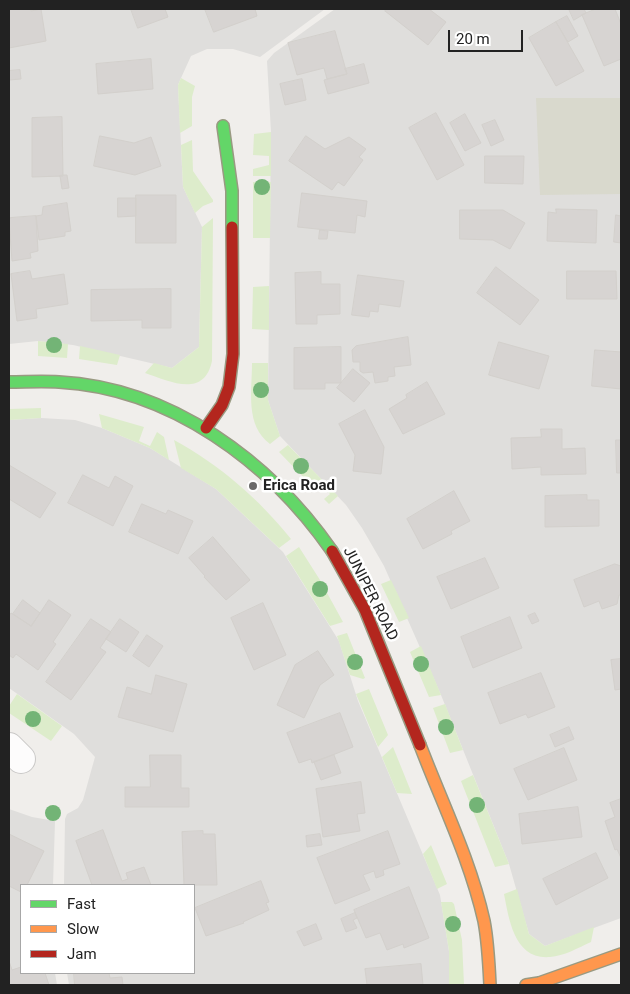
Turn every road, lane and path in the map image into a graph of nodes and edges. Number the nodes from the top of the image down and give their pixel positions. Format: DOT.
graph roads {
  1 [pos="223,126"];
  2 [pos="9,382"];
  3 [pos="206,428"];
  4 [pos="621,954"];
  5 [pos="490,985"];
  6 [pos="526,985"];
  1 -- 3 [label="street"];
  2 -- 3 [label="street, JUNIPER ROAD"];
  3 -- 5 [label="street, JUNIPER ROAD"];
  4 -- 6 [label="street"];
}
